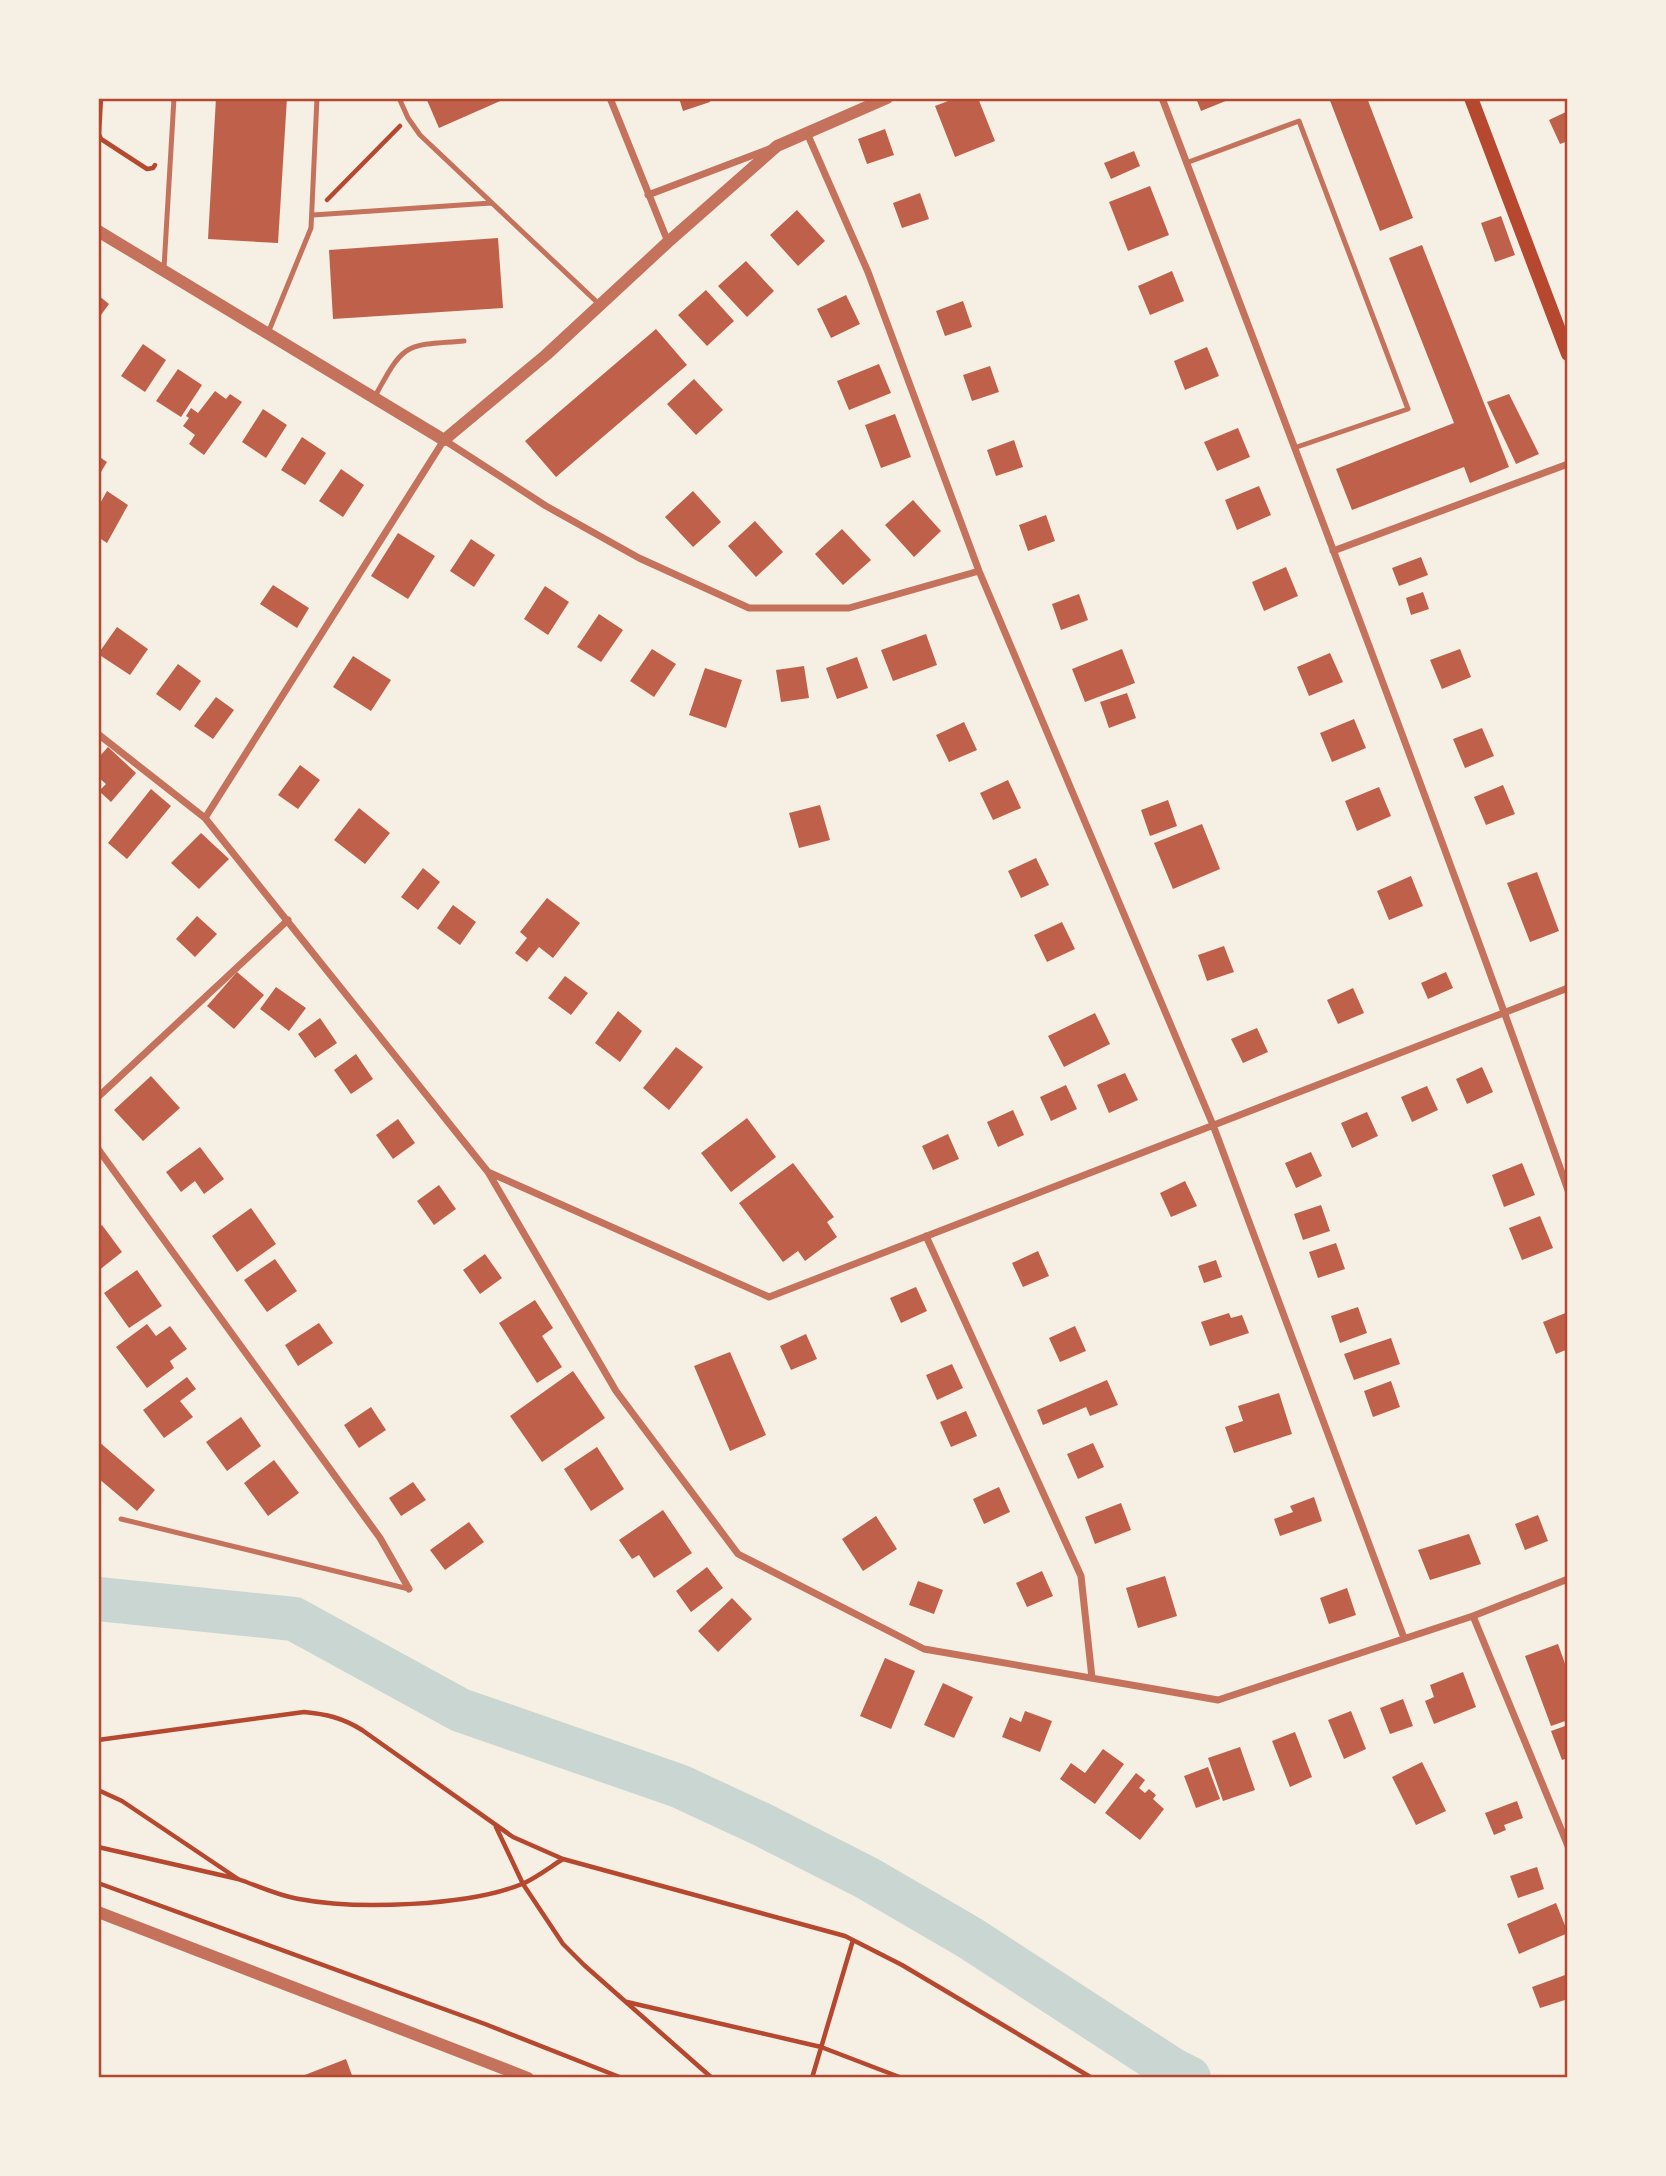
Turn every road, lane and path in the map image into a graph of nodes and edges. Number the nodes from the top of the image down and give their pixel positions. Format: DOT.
graph roads {
  1 [pos="101,98"];
  2 [pos="174,98"];
  3 [pos="317,98"];
  4 [pos="398,98"];
  5 [pos="610,98"];
  6 [pos="887,98"];
  7 [pos="1162,98"];
  8 [pos="1471,98"];
  9 [pos="408,118"];
  10 [pos="807,133"];
  11 [pos="778,146"];
  12 [pos="156,154"];
  13 [pos="1186,163"];
  14 [pos="648,195"];
  15 [pos="491,203"];
  16 [pos="313,215"];
  17 [pos="98,231"];
  18 [pos="668,242"];
  19 [pos="164,271"];
  20 [pos="601,306"];
  21 [pos="268,333"];
  22 [pos="464,341"];
  23 [pos="1568,354"];
  24 [pos="374,398"];
  25 [pos="444,439"];
  26 [pos="1294,448"];
  27 [pos="1568,464"];
  28 [pos="1333,551"];
  29 [pos="979,571"];
  30 [pos="98,734"];
  31 [pos="205,818"];
  32 [pos="288,920"];
  33 [pos="1568,988"];
  34 [pos="1504,1012"];
  35 [pos="98,1097"];
  36 [pos="1213,1125"];
  37 [pos="98,1149"];
  38 [pos="488,1172"];
  39 [pos="1568,1190"];
  40 [pos="926,1236"];
  41 [pos="121,1519"];
  42 [pos="1568,1579"];
  43 [pos="410,1589"];
  44 [pos="1473,1616"];
  45 [pos="1404,1638"];
  46 [pos="1092,1678"];
  47 [pos="98,1740"];
  48 [pos="98,1790"];
  49 [pos="495,1825"];
  50 [pos="1568,1846"];
  51 [pos="98,1847"];
  52 [pos="563,1859"];
  53 [pos="238,1879"];
  54 [pos="98,1883"];
  55 [pos="523,1884"];
  56 [pos="98,1912"];
  57 [pos="853,1940"];
  58 [pos="626,2002"];
  59 [pos="821,2047"];
  60 [pos="528,2078"];
  61 [pos="622,2078"];
  62 [pos="712,2078"];
  63 [pos="812,2078"];
  64 [pos="902,2078"];
  65 [pos="1092,2078"];
  1 -- 12 [label="path"];
  2 -- 19 [label="lane"];
  3 -- 16 [label="lane"];
  4 -- 9 [label="lane"];
  5 -- 14 [label="street"];
  6 -- 10 [label="street"];
  7 -- 13 [label="street"];
  8 -- 23 [label="main road"];
  9 -- 15 [label="lane"];
  9 -- 16 [label="path"];
  10 -- 11 [label="street"];
  10 -- 29 [label="street"];
  11 -- 14 [label="street"];
  11 -- 18 [label="street"];
  13 -- 26 [label="street"];
  13 -- 26 [label="lane"];
  14 -- 18 [label="street"];
  15 -- 16 [label="lane"];
  15 -- 20 [label="lane"];
  16 -- 21 [label="lane"];
  17 -- 19 [label="street"];
  18 -- 20 [label="street"];
  19 -- 21 [label="street"];
  20 -- 25 [label="street"];
  21 -- 24 [label="street"];
  22 -- 24 [label="lane"];
  24 -- 25 [label="street"];
  25 -- 29 [label="street"];
  25 -- 31 [label="street"];
  26 -- 28 [label="street"];
  27 -- 28 [label="street"];
  28 -- 34 [label="street"];
  29 -- 36 [label="street"];
  30 -- 31 [label="street"];
  31 -- 32 [label="street"];
  32 -- 35 [label="street"];
  32 -- 38 [label="street"];
  33 -- 34 [label="street"];
  34 -- 36 [label="street"];
  34 -- 39 [label="street"];
  36 -- 40 [label="street"];
  36 -- 45 [label="street"];
  37 -- 43 [label="street"];
  38 -- 40 [label="street"];
  38 -- 46 [label="street"];
  40 -- 46 [label="street"];
  41 -- 43 [label="lane"];
  42 -- 44 [label="street"];
  44 -- 45 [label="street"];
  44 -- 50 [label="street"];
  45 -- 46 [label="street"];
  47 -- 49 [label="path"];
  48 -- 53 [label="path"];
  49 -- 52 [label="path"];
  49 -- 55 [label="path"];
  51 -- 53 [label="path"];
  52 -- 55 [label="path"];
  52 -- 57 [label="path"];
  53 -- 55 [label="path"];
  54 -- 61 [label="path"];
  55 -- 58 [label="path"];
  56 -- 60 [label="street"];
  57 -- 59 [label="path"];
  57 -- 65 [label="path"];
  58 -- 59 [label="path"];
  58 -- 62 [label="path"];
  59 -- 63 [label="path"];
  59 -- 64 [label="path"];
}
